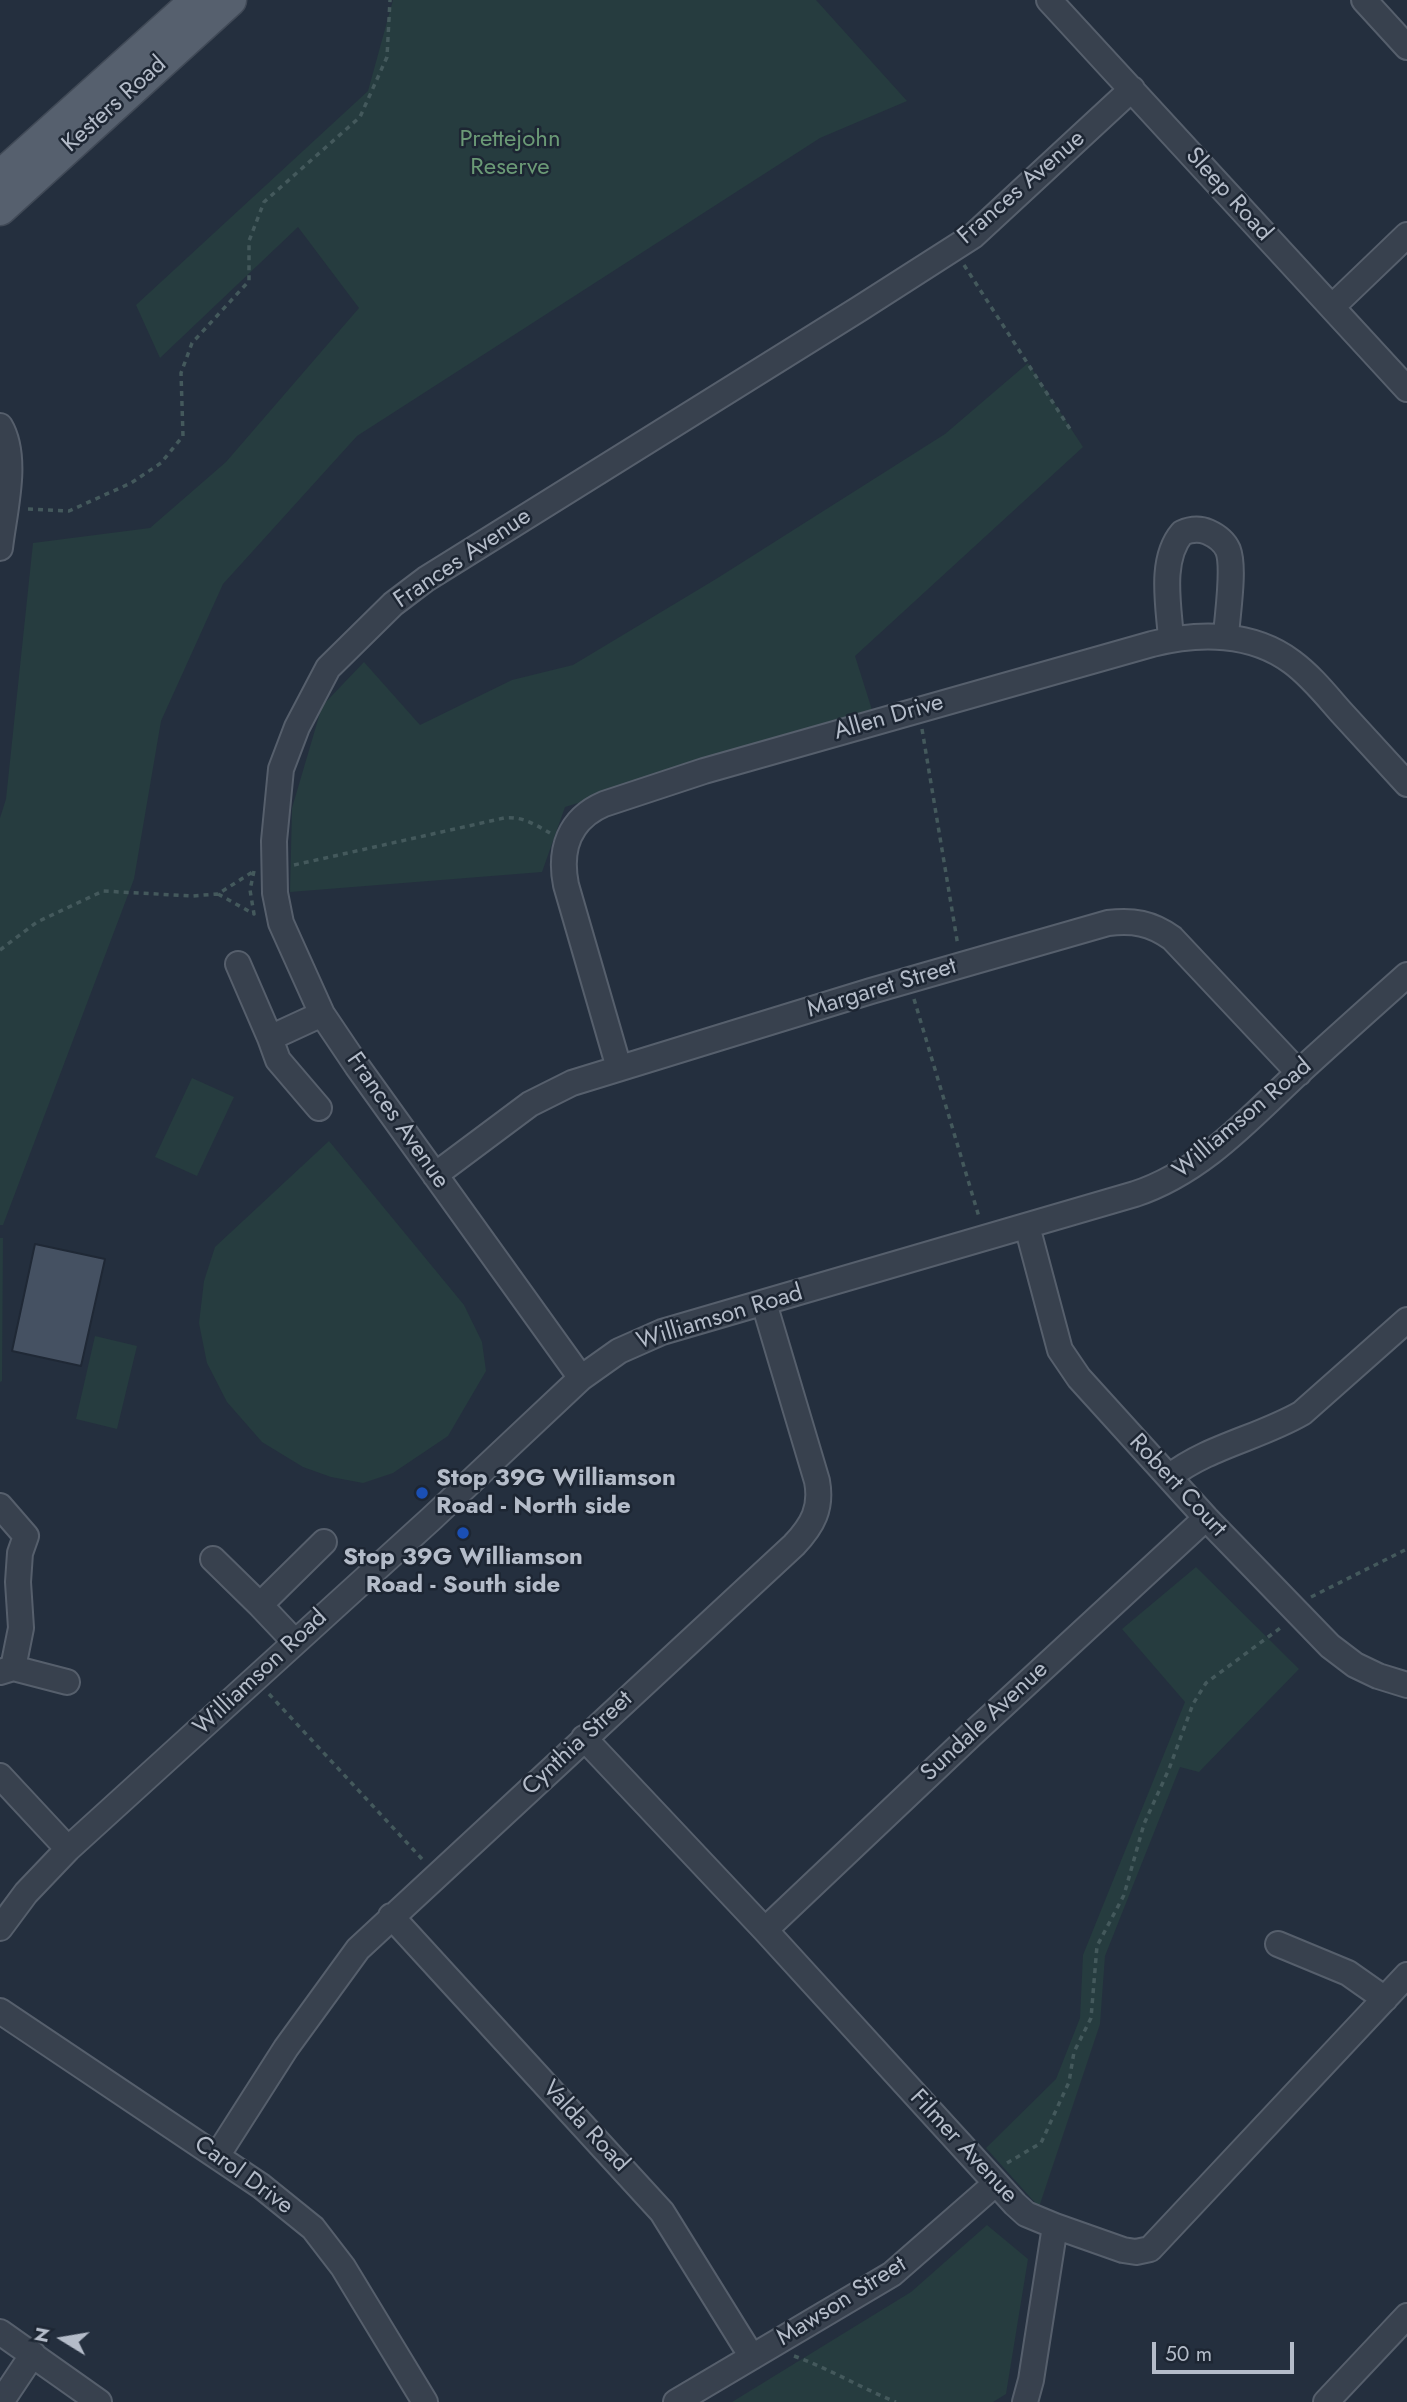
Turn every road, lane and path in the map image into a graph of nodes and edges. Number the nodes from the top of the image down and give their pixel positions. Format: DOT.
graph roads {
  1 [pos="197,0"];
  2 [pos="230,0"];
  3 [pos="390,0"];
  4 [pos="1049,0"];
  5 [pos="1364,0"];
  6 [pos="1407,47"];
  7 [pos="1132,89"];
  8 [pos="0,177"];
  9 [pos="0,209"];
  10 [pos="1407,235"];
  11 [pos="953,249"];
  12 [pos="1332,307"];
  13 [pos="1407,389"];
  14 [pos="0,425"];
  15 [pos="1070,429"];
  16 [pos="5,508"];
  17 [pos="0,548"];
  18 [pos="1226,637"];
  19 [pos="1171,639"];
  20 [pos="919,710"];
  21 [pos="1407,784"];
  22 [pos="552,834"];
  23 [pos="282,867"];
  24 [pos="218,894"];
  25 [pos="0,950"];
  26 [pos="238,964"];
  27 [pos="961,965"];
  28 [pos="1407,975"];
  29 [pos="909,981"];
  30 [pos="322,1014"];
  31 [pos="270,1038"];
  32 [pos="619,1068"];
  33 [pos="1299,1073"];
  34 [pos="320,1108"];
  35 [pos="435,1175"];
  36 [pos="1027,1226"];
  37 [pos="985,1238"];
  38 [pos="764,1303"];
  39 [pos="1407,1320"];
  40 [pos="581,1378"];
  41 [pos="1169,1477"];
  42 [pos="0,1506"];
  43 [pos="1206,1518"];
  44 [pos="324,1542"];
  45 [pos="1407,1549"];
  46 [pos="214,1559"];
  47 [pos="260,1605"];
  48 [pos="1294,1611"];
  49 [pos="294,1641"];
  50 [pos="7,1670"];
  51 [pos="67,1682"];
  52 [pos="1407,1685"];
  53 [pos="269,1694"];
  54 [pos="584,1738"];
  55 [pos="0,1776"];
  56 [pos="68,1849"];
  57 [pos="437,1874"];
  58 [pos="391,1916"];
  59 [pos="0,1927"];
  60 [pos="765,1930"];
  61 [pos="1278,1944"];
  62 [pos="1407,1975"];
  63 [pos="1385,1999"];
  64 [pos="0,2011"];
  65 [pos="217,2156"];
  66 [pos="992,2181"];
  67 [pos="1055,2226"];
  68 [pos="1407,2316"];
  69 [pos="0,2332"];
  70 [pos="776,2343"];
  71 [pos="33,2354"];
  72 [pos="752,2357"];
  73 [pos="1,2402"];
  74 [pos="100,2402"];
  75 [pos="425,2402"];
  76 [pos="676,2402"];
  77 [pos="896,2402"];
  78 [pos="1025,2402"];
  79 [pos="1326,2402"];
  1 -- 8 [label="main road, Kesters Road"];
  2 -- 9 [label="main road, Kesters Road"];
  3 -- 16 [label="path"];
  4 -- 7 [label="street, Sleep Road"];
  5 -- 6 [label="street"];
  7 -- 11 [label="street, Frances Avenue"];
  7 -- 12 [label="street, Sleep Road"];
  10 -- 12 [label="street"];
  11 -- 15 [label="path"];
  11 -- 30 [label="street, Frances Avenue"];
  12 -- 13 [label="street, Sleep Road"];
  14 -- 16 [label="street"];
  16 -- 17 [label="street"];
  18 -- 19 [label="street, Allen Drive"];
  18 -- 19 [label="street"];
  18 -- 21 [label="street, Allen Drive"];
  19 -- 20 [label="street, Allen Drive"];
  20 -- 27 [label="path"];
  20 -- 32 [label="street, Allen Drive"];
  22 -- 23 [label="path"];
  24 -- 24 [label="path"];
  24 -- 25 [label="path"];
  26 -- 31 [label="street"];
  27 -- 29 [label="street, Margaret Street"];
  27 -- 33 [label="street, Margaret Street"];
  28 -- 33 [label="street, Williamson Road"];
  29 -- 32 [label="street, Margaret Street"];
  29 -- 37 [label="path"];
  30 -- 31 [label="street"];
  30 -- 35 [label="street, Frances Avenue"];
  31 -- 34 [label="street"];
  32 -- 35 [label="street, Margaret Street"];
  33 -- 36 [label="street, Williamson Road"];
  35 -- 40 [label="street, Frances Avenue"];
  36 -- 37 [label="street, Williamson Road"];
  36 -- 41 [label="street, Robert Court"];
  37 -- 38 [label="street, Williamson Road"];
  38 -- 40 [label="street, Williamson Road"];
  38 -- 54 [label="street, Cynthia Street"];
  39 -- 41 [label="street"];
  40 -- 49 [label="street, Williamson Road"];
  41 -- 43 [label="street, Robert Court"];
  42 -- 50 [label="street"];
  43 -- 48 [label="street, Robert Court"];
  43 -- 60 [label="street, Sundale Avenue"];
  44 -- 47 [label="street"];
  45 -- 48 [label="path"];
  46 -- 47 [label="street"];
  47 -- 49 [label="street"];
  48 -- 52 [label="street, Robert Court"];
  48 -- 66 [label="path"];
  49 -- 56 [label="street, Williamson Road"];
  50 -- 51 [label="street"];
  53 -- 57 [label="path"];
  54 -- 57 [label="street, Cynthia Street"];
  54 -- 60 [label="street, Filmer Avenue"];
  55 -- 56 [label="street"];
  56 -- 59 [label="street, Williamson Road"];
  57 -- 58 [label="street, Cynthia Street"];
  58 -- 65 [label="street, Cynthia Street"];
  58 -- 72 [label="street, Valda Road"];
  60 -- 66 [label="street, Filmer Avenue"];
  61 -- 63 [label="street"];
  62 -- 63 [label="street, Filmer Avenue"];
  63 -- 67 [label="street, Filmer Avenue"];
  64 -- 65 [label="street, Carol Drive"];
  65 -- 75 [label="street, Carol Drive"];
  66 -- 67 [label="street, Filmer Avenue"];
  66 -- 70 [label="street, Mawson Street"];
  67 -- 78 [label="street"];
  68 -- 79 [label="street"];
  69 -- 71 [label="street"];
  70 -- 72 [label="street, Mawson Street"];
  70 -- 77 [label="path"];
  71 -- 73 [label="street"];
  71 -- 74 [label="street"];
  72 -- 76 [label="street, Mawson Street"];
}
